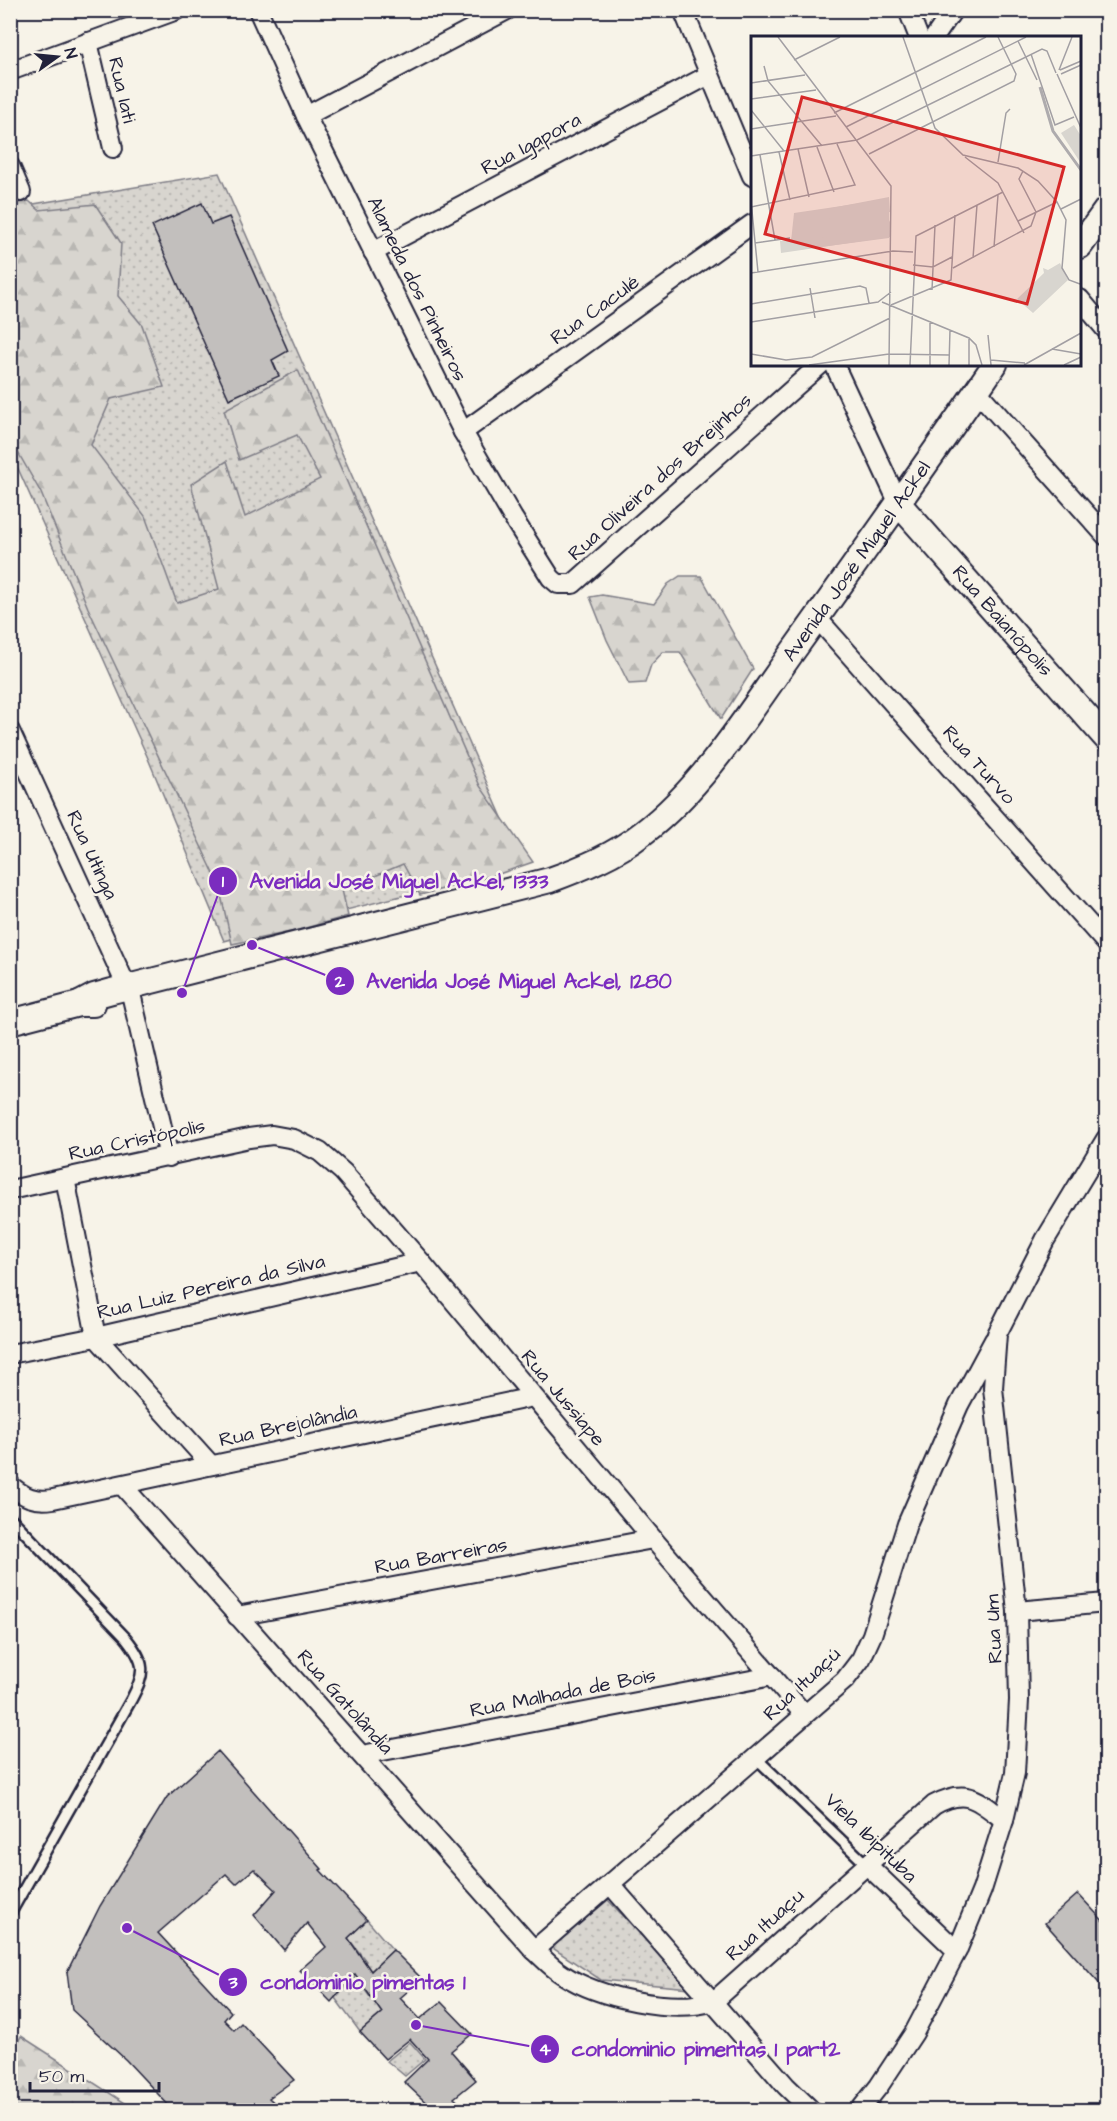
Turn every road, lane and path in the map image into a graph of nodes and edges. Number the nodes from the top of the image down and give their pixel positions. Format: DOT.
graph roads {
  1 [pos="177,10"];
  2 [pos="258,10"];
  3 [pos="507,10"];
  4 [pos="683,10"];
  5 [pos="908,10"];
  6 [pos="953,10"];
  7 [pos="918,36"];
  8 [pos="935,36"];
  9 [pos="88,42"];
  10 [pos="10,71"];
  11 [pos="709,75"];
  12 [pos="306,116"];
  13 [pos="112,148"];
  14 [pos="10,166"];
  15 [pos="751,171"];
  16 [pos="21,192"];
  17 [pos="1107,210"];
  18 [pos="751,225"];
  19 [pos="1081,245"];
  20 [pos="373,252"];
  21 [pos="1081,300"];
  22 [pos="1107,330"];
  23 [pos="819,366"];
  24 [pos="835,366"];
  25 [pos="994,366"];
  26 [pos="977,391"];
  27 [pos="463,432"];
  28 [pos="899,504"];
  29 [pos="1107,536"];
  30 [pos="551,578"];
  31 [pos="817,618"];
  32 [pos="10,731"];
  33 [pos="1107,738"];
  34 [pos="1107,943"];
  35 [pos="130,993"];
  36 [pos="10,1022"];
  37 [pos="272,1135"];
  38 [pos="1107,1139"];
  39 [pos="169,1157"];
  40 [pos="64,1178"];
  41 [pos="10,1190"];
  42 [pos="421,1262"];
  43 [pos="997,1334"];
  44 [pos="96,1337"];
  45 [pos="10,1354"];
  46 [pos="533,1397"];
  47 [pos="963,1397"];
  48 [pos="995,1405"];
  49 [pos="211,1465"];
  50 [pos="10,1485"];
  51 [pos="122,1485"];
  52 [pos="10,1517"];
  53 [pos="653,1539"];
  54 [pos="1107,1603"];
  55 [pos="1017,1611"];
  56 [pos="237,1616"];
  57 [pos="772,1676"];
  58 [pos="804,1714"];
  59 [pos="362,1755"];
  60 [pos="755,1757"];
  61 [pos="1004,1820"];
  62 [pos="866,1864"];
  63 [pos="610,1884"];
  64 [pos="10,1914"];
  65 [pos="534,1950"];
  66 [pos="957,1951"];
  67 [pos="714,2001"];
  68 [pos="811,2110"];
  69 [pos="860,2110"];
  1 -- 9 [label="street"];
  2 -- 12 [label="street, Alameda dos Pinheiros"];
  3 -- 12 [label="street"];
  4 -- 11 [label="street"];
  5 -- 7 [label="street"];
  6 -- 8 [label="street"];
  9 -- 10 [label="street"];
  9 -- 13 [label="street, Rua Iati"];
  11 -- 15 [label="street"];
  11 -- 20 [label="street, Rua Igapora"];
  12 -- 20 [label="street, Alameda dos Pinheiros"];
  14 -- 16 [label="street"];
  17 -- 19 [label="street"];
  18 -- 27 [label="street, Rua Caculé"];
  20 -- 27 [label="street, Alameda dos Pinheiros"];
  21 -- 22 [label="street"];
  23 -- 30 [label="street, Rua Oliveira dos Brejinhos"];
  24 -- 28 [label="street"];
  25 -- 26 [label="street, Avenida José Miguel Ackel"];
  26 -- 28 [label="street, Avenida José Miguel Ackel"];
  26 -- 29 [label="street"];
  27 -- 30 [label="street, Alameda dos Pinheiros"];
  28 -- 31 [label="street, Avenida José Miguel Ackel"];
  28 -- 33 [label="street, Rua Baianópolis"];
  31 -- 34 [label="street, Rua Turvo"];
  31 -- 35 [label="street, Avenida José Miguel Ackel"];
  32 -- 35 [label="street, Rua Utinga"];
  35 -- 36 [label="street, Avenida José Miguel Ackel"];
  35 -- 39 [label="street, Rua Utinga"];
  37 -- 39 [label="street, Rua Cristópolis"];
  37 -- 42 [label="street, Rua Jussiape"];
  38 -- 43 [label="street, Rua Um"];
  39 -- 40 [label="street, Rua Cristópolis"];
  40 -- 41 [label="street, Rua Cristópolis"];
  40 -- 44 [label="street"];
  42 -- 44 [label="street, Rua Luiz Pereira da Silva"];
  42 -- 46 [label="street, Rua Jussiape"];
  43 -- 47 [label="street, Rua Ituaçú"];
  43 -- 48 [label="street, Rua Um"];
  44 -- 45 [label="street, Rua Luiz Pereira da Silva"];
  44 -- 49 [label="street"];
  46 -- 49 [label="street, Rua Brejolândia"];
  46 -- 53 [label="street, Rua Jussiape"];
  47 -- 48 [label="street"];
  47 -- 58 [label="street, Rua Ituaçú"];
  48 -- 55 [label="street, Rua Um"];
  49 -- 51 [label="street, Rua Brejolândia"];
  50 -- 51 [label="street, Rua Brejolândia"];
  51 -- 56 [label="street, Rua Gatolândia"];
  52 -- 64 [label="lane"];
  53 -- 56 [label="street, Rua Barreiras"];
  53 -- 57 [label="street, Rua Jussiape"];
  54 -- 55 [label="street"];
  55 -- 61 [label="street, Rua Um"];
  56 -- 59 [label="street, Rua Gatolândia"];
  57 -- 58 [label="street, Rua Jussiape"];
  57 -- 59 [label="street, Rua Malhada de Bois"];
  58 -- 60 [label="street, Rua Ituaçú"];
  59 -- 65 [label="street, Rua Gatolândia"];
  60 -- 62 [label="lane, Viela Ibipituba"];
  60 -- 63 [label="street, Rua Ituaçú"];
  61 -- 62 [label="street, Rua Ituaçu"];
  61 -- 66 [label="street, Rua Um"];
  62 -- 66 [label="street, Viela Ibipituba"];
  62 -- 67 [label="street, Rua Ituaçu"];
  63 -- 65 [label="street, Rua Ituaçú"];
  63 -- 67 [label="street"];
  65 -- 67 [label="street"];
  66 -- 69 [label="street, Rua Um"];
  67 -- 68 [label="street"];
}
